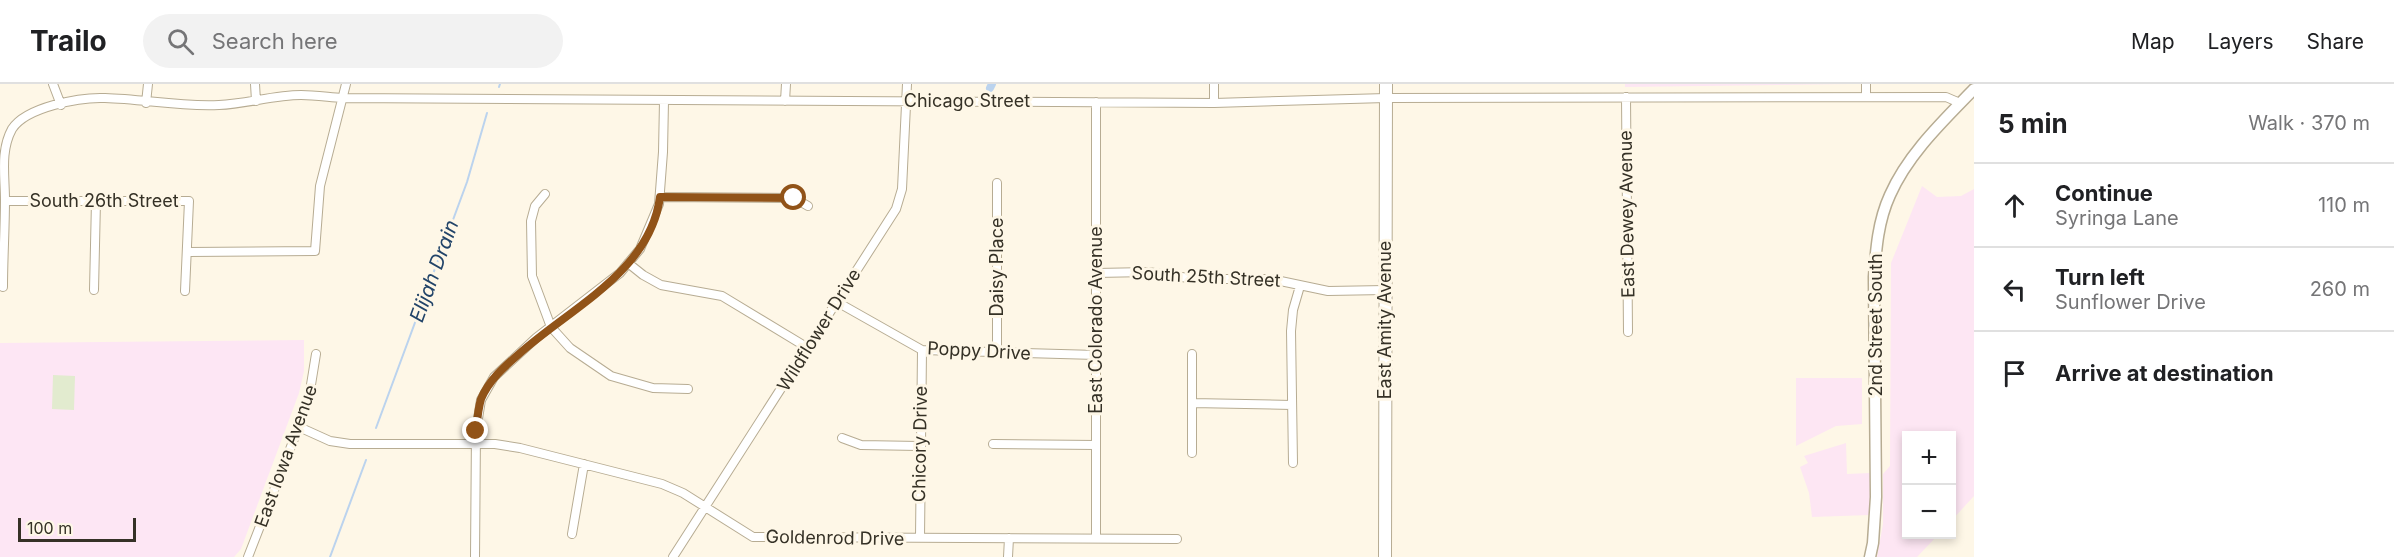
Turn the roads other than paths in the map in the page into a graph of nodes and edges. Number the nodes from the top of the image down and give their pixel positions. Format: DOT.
graph roads {
  1 [pos="53,84"];
  2 [pos="148,84"];
  3 [pos="255,84"];
  4 [pos="346,84"];
  5 [pos="786,84"];
  6 [pos="907,84"];
  7 [pos="1214,84"];
  8 [pos="1386,84"];
  9 [pos="1866,84"];
  10 [pos="1974,89"];
  11 [pos="1626,97"];
  12 [pos="1866,97"];
  13 [pos="342,98"];
  14 [pos="1386,98"];
  15 [pos="664,100"];
  16 [pos="256,101"];
  17 [pos="785,101"];
  18 [pos="906,101"];
  19 [pos="1096,102"];
  20 [pos="146,103"];
  21 [pos="1214,103"];
  22 [pos="1960,103"];
  23 [pos="61,105"];
  24 [pos="997,183"];
  25 [pos="545,194"];
  26 [pos="660,197"];
  27 [pos="5,201"];
  28 [pos="96,201"];
  29 [pos="808,206"];
  30 [pos="188,252"];
  31 [pos="628,263"];
  32 [pos="1096,273"];
  33 [pos="1300,286"];
  34 [pos="3,287"];
  35 [pos="94,290"];
  36 [pos="1385,290"];
  37 [pos="185,291"];
  38 [pos="837,302"];
  39 [pos="551,327"];
  40 [pos="1628,332"];
  41 [pos="808,348"];
  42 [pos="922,350"];
  43 [pos="997,352"];
  44 [pos="316,354"];
  45 [pos="1192,354"];
  46 [pos="1096,355"];
  47 [pos="688,389"];
  48 [pos="1192,403"];
  49 [pos="1292,405"];
  50 [pos="299,427"];
  51 [pos="842,438"];
  52 [pos="476,444"];
  53 [pos="993,444"];
  54 [pos="1096,445"];
  55 [pos="920,446"];
  56 [pos="1192,453"];
  57 [pos="1293,463"];
  58 [pos="584,464"];
  59 [pos="706,507"];
  60 [pos="572,534"];
  61 [pos="1096,537"];
  62 [pos="920,538"];
  63 [pos="1009,538"];
  64 [pos="1177,539"];
  65 [pos="248,557"];
  66 [pos="475,557"];
  67 [pos="673,557"];
  68 [pos="1008,557"];
  69 [pos="1385,557"];
  70 [pos="1870,557"];
  1 -- 23 [label="street"];
  2 -- 20 [label="street"];
  3 -- 16 [label="street"];
  4 -- 13 [label="street"];
  5 -- 17 [label="street"];
  6 -- 18 [label="street, Wildflower Drive"];
  7 -- 21 [label="street"];
  8 -- 14 [label="main road, East Amity Avenue"];
  9 -- 12 [label="street"];
  10 -- 22 [label="street, 2nd Street South"];
  11 -- 12 [label="street, Chicago Street"];
  11 -- 14 [label="street, Chicago Street"];
  11 -- 40 [label="street, East Dewey Avenue"];
  12 -- 22 [label="street, Chicago Street"];
  13 -- 15 [label="street, Chicago Street"];
  13 -- 16 [label="street, Chicago Street"];
  13 -- 30 [label="street"];
  14 -- 21 [label="street, Chicago Street"];
  14 -- 36 [label="main road, East Amity Avenue"];
  15 -- 17 [label="street, Chicago Street"];
  15 -- 26 [label="street"];
  16 -- 20 [label="street, Chicago Street"];
  17 -- 18 [label="street, Chicago Street"];
  18 -- 19 [label="street, Chicago Street"];
  18 -- 38 [label="street, Wildflower Drive"];
  19 -- 21 [label="street, Chicago Street"];
  19 -- 32 [label="street, East Colorado Avenue"];
  20 -- 23 [label="street, Chicago Street"];
  22 -- 70 [label="street, 2nd Street South"];
  23 -- 27 [label="street, Chicago Street"];
  24 -- 43 [label="street, Daisy Place"];
  25 -- 39 [label="street"];
  26 -- 29 [label="street"];
  26 -- 31 [label="street"];
  27 -- 28 [label="street, South 26th Street"];
  27 -- 34 [label="street, Chicago Street"];
  28 -- 30 [label="street, South 26th Street"];
  28 -- 35 [label="street"];
  30 -- 37 [label="street, South 26th Street"];
  31 -- 39 [label="street"];
  31 -- 41 [label="street"];
  32 -- 33 [label="street, South 25th Street"];
  32 -- 46 [label="street, East Colorado Avenue"];
  33 -- 36 [label="street, South 25th Street"];
  33 -- 49 [label="street"];
  36 -- 69 [label="main road, East Amity Avenue"];
  38 -- 41 [label="street, Wildflower Drive"];
  38 -- 42 [label="street, Poppy Drive"];
  39 -- 47 [label="street"];
  39 -- 52 [label="street"];
  41 -- 59 [label="street, Wildflower Drive"];
  42 -- 43 [label="street, Poppy Drive"];
  42 -- 55 [label="street, Chicory Drive"];
  43 -- 46 [label="street, Poppy Drive"];
  44 -- 50 [label="street, East Iowa Avenue"];
  45 -- 48 [label="street"];
  46 -- 54 [label="street, East Colorado Avenue"];
  48 -- 49 [label="street"];
  48 -- 56 [label="street"];
  49 -- 57 [label="street"];
  50 -- 52 [label="street, Goldenrod Drive"];
  50 -- 65 [label="street, East Iowa Avenue"];
  51 -- 55 [label="street"];
  52 -- 58 [label="street, Goldenrod Drive"];
  52 -- 66 [label="street"];
  53 -- 54 [label="street"];
  54 -- 61 [label="street, East Colorado Avenue"];
  55 -- 62 [label="street, Chicory Drive"];
  58 -- 59 [label="street, Goldenrod Drive"];
  58 -- 60 [label="street"];
  59 -- 62 [label="street, Goldenrod Drive"];
  59 -- 67 [label="street, Wildflower Drive"];
  61 -- 63 [label="street, Goldenrod Drive"];
  61 -- 64 [label="street, Goldenrod Drive"];
  62 -- 63 [label="street, Goldenrod Drive"];
  63 -- 68 [label="street"];
}
